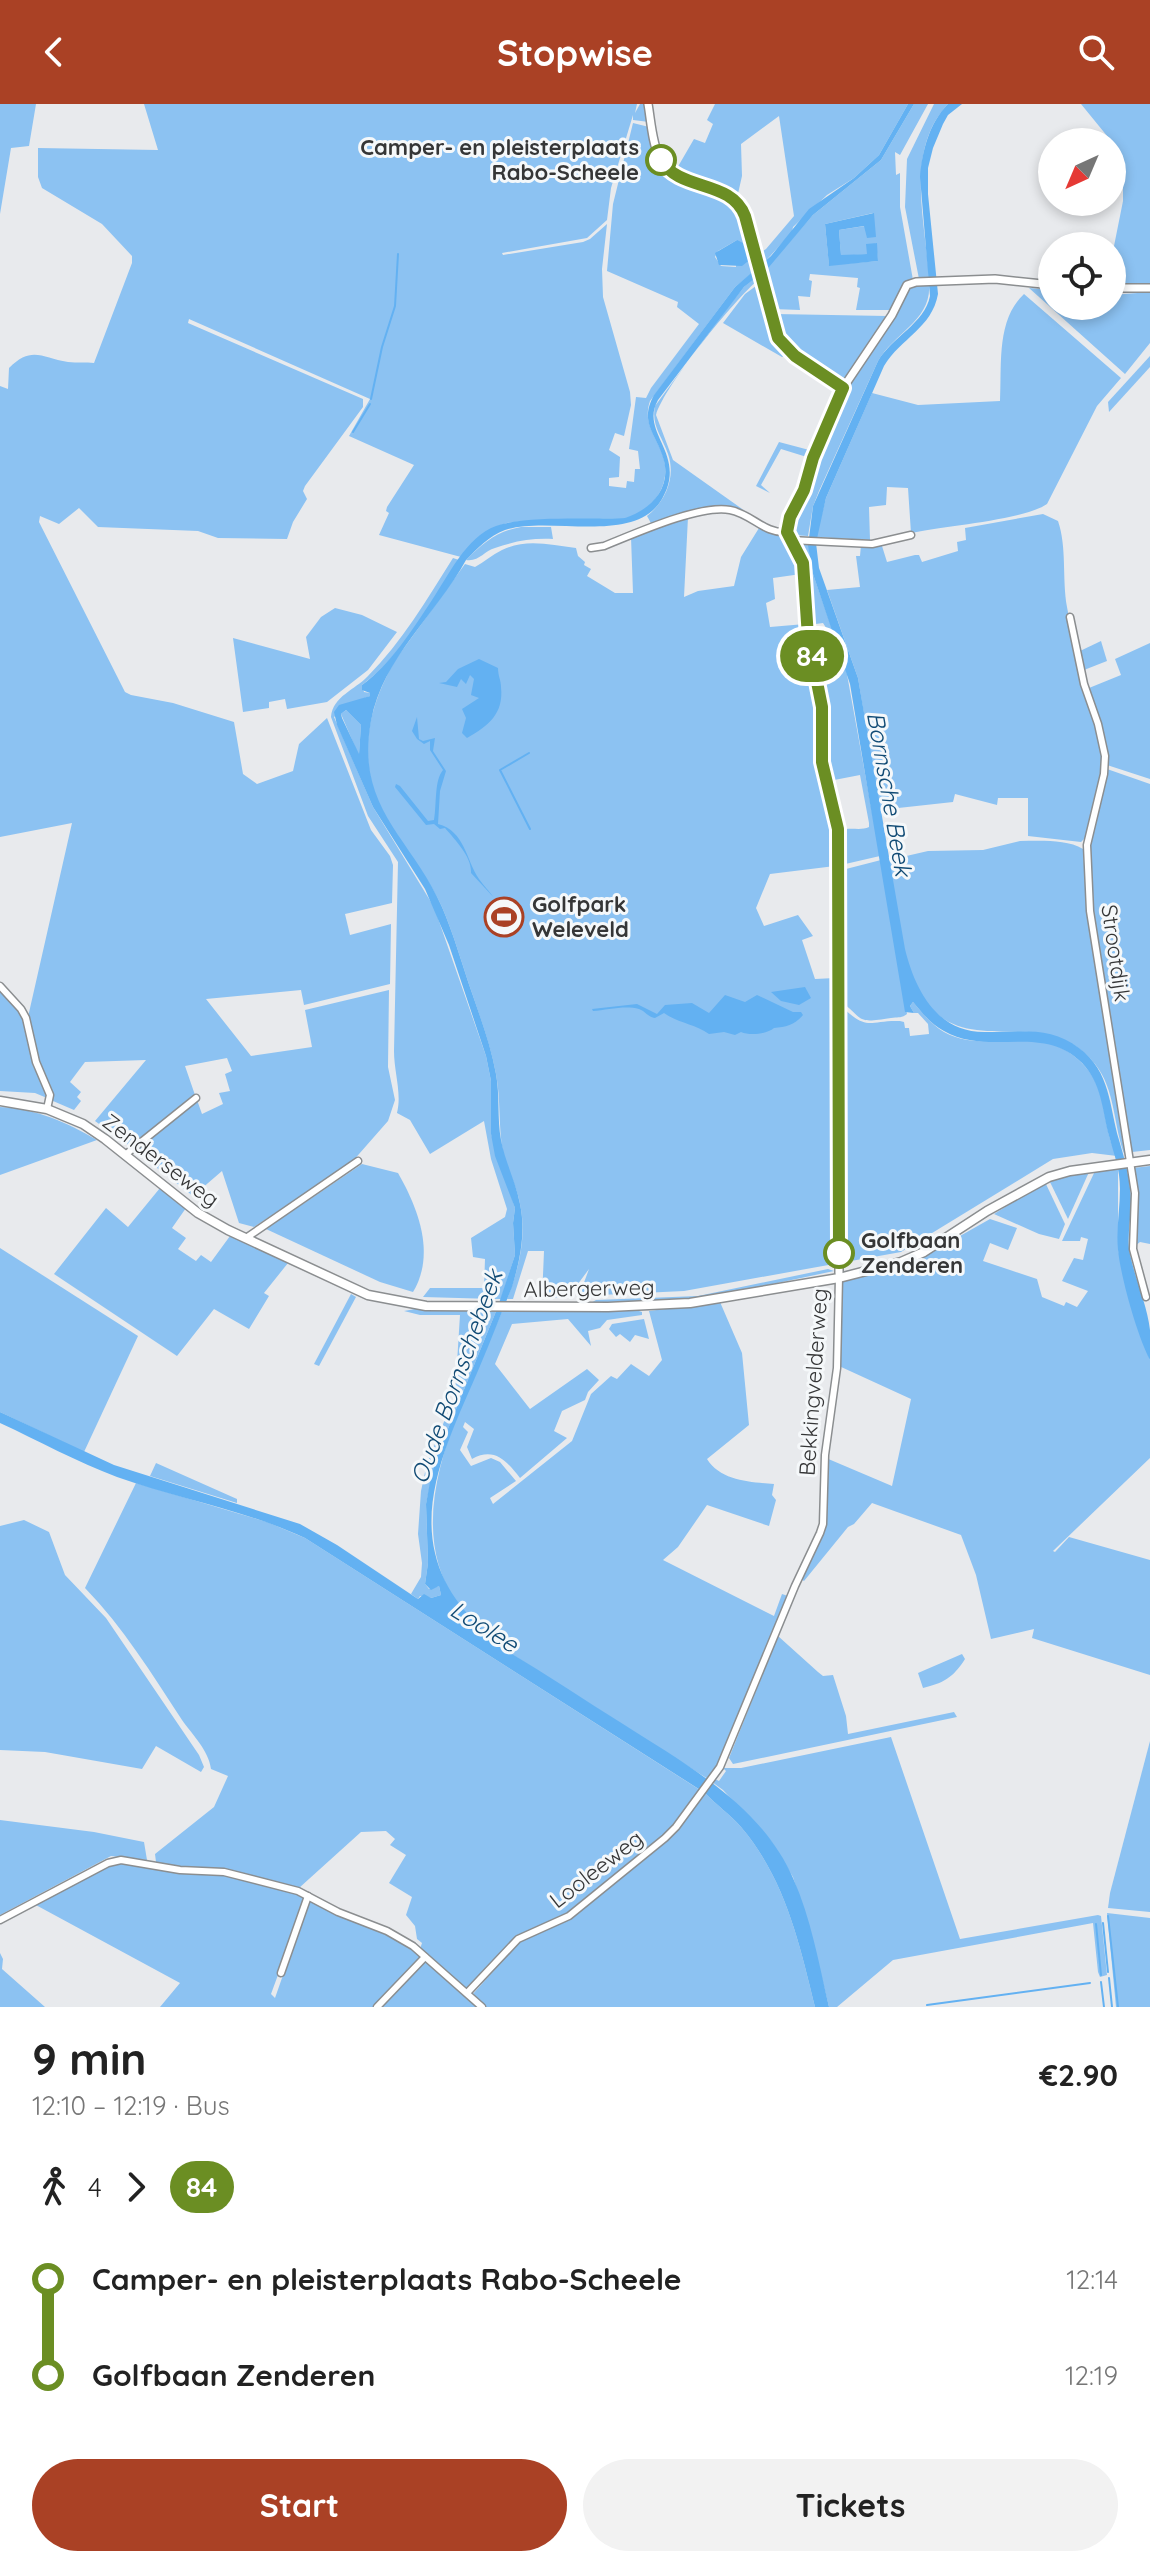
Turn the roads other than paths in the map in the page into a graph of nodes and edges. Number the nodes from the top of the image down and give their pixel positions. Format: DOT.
graph roads {
  1 [pos="648,104"];
  2 [pos="1038,284"];
  3 [pos="1126,288"];
  4 [pos="1150,288"];
  5 [pos="843,388"];
  6 [pos="911,535"];
  7 [pos="788,536"];
  8 [pos="591,548"];
  9 [pos="1070,617"];
  10 [pos="0,986"];
  11 [pos="196,1098"];
  12 [pos="0,1101"];
  13 [pos="47,1109"];
  14 [pos="125,1155"];
  15 [pos="1150,1160"];
  16 [pos="358,1161"];
  17 [pos="1125,1164"];
  18 [pos="246,1238"];
  19 [pos="839,1276"];
  20 [pos="1146,1297"];
  21 [pos="385,1300"];
  22 [pos="700,1795"];
  23 [pos="308,1896"];
  24 [pos="0,1920"];
  25 [pos="425,1957"];
  26 [pos="281,1973"];
  27 [pos="467,1993"];
  28 [pos="377,2007"];
  29 [pos="482,2007"];
  1 -- 5 [label="street"];
  2 -- 5 [label="street"];
  3 -- 4 [label="street"];
  5 -- 7 [label="street"];
  6 -- 7 [label="street"];
  7 -- 8 [label="street"];
  7 -- 19 [label="street, Bekkingvelderweg"];
  9 -- 17 [label="street, Strootdijk"];
  10 -- 13 [label="street"];
  11 -- 14 [label="street"];
  12 -- 13 [label="main road, Zenderseweg"];
  13 -- 14 [label="main road, Zenderseweg"];
  14 -- 18 [label="main road, Zenderseweg"];
  15 -- 17 [label="main road, Albergerweg"];
  16 -- 18 [label="street"];
  17 -- 19 [label="main road, Albergerweg"];
  17 -- 20 [label="street, Strootdijk"];
  18 -- 21 [label="main road, Zenderseweg"];
  19 -- 21 [label="main road, Albergerweg"];
  19 -- 22 [label="street, Bekkingvelderweg"];
  22 -- 27 [label="street, Looleeweg"];
  23 -- 24 [label="street"];
  23 -- 25 [label="street"];
  23 -- 26 [label="street"];
  25 -- 27 [label="street"];
  25 -- 28 [label="street"];
  27 -- 29 [label="street"];
}
